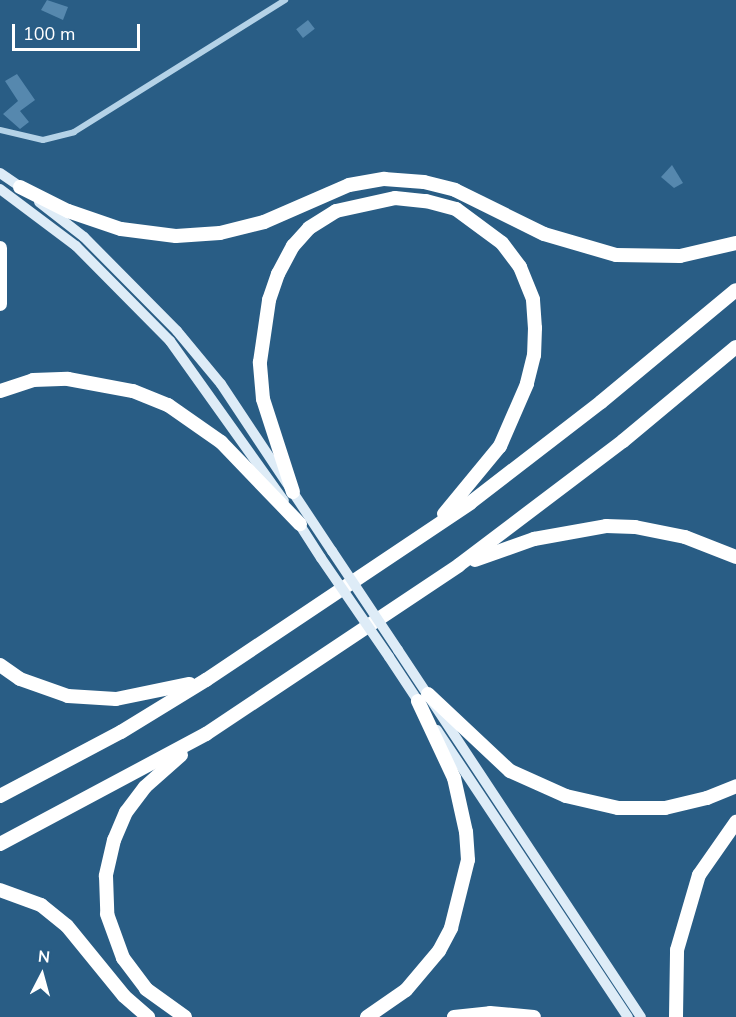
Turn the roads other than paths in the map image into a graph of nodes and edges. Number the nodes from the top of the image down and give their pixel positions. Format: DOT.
graph roads {
  1 [pos="285,0"];
  2 [pos="0,130"];
  3 [pos="0,173"];
  4 [pos="20,187"];
  5 [pos="0,189"];
  6 [pos="736,243"];
  7 [pos="0,248"];
  8 [pos="736,290"];
  9 [pos="0,304"];
  10 [pos="736,347"];
  11 [pos="0,391"];
  12 [pos="293,492"];
  13 [pos="300,524"];
  14 [pos="429,532"];
  15 [pos="736,557"];
  16 [pos="459,565"];
  17 [pos="394,653"];
  18 [pos="0,665"];
  19 [pos="206,680"];
  20 [pos="423,698"];
  21 [pos="206,735"];
  22 [pos="736,786"];
  23 [pos="0,796"];
  24 [pos="736,822"];
  25 [pos="0,844"];
  26 [pos="0,890"];
  27 [pos="148,1017"];
  28 [pos="185,1017"];
  29 [pos="367,1017"];
  30 [pos="454,1017"];
  31 [pos="534,1017"];
  32 [pos="628,1017"];
  33 [pos="641,1017"];
  34 [pos="676,1017"];
  1 -- 2 [label="street"];
  3 -- 4 [label="street"];
  4 -- 6 [label="highway"];
  4 -- 12 [label="street"];
  5 -- 13 [label="street"];
  7 -- 9 [label="highway"];
  8 -- 14 [label="highway"];
  10 -- 16 [label="highway"];
  11 -- 13 [label="highway"];
  12 -- 14 [label="highway"];
  12 -- 17 [label="street, bridge"];
  13 -- 17 [label="street, bridge"];
  14 -- 19 [label="highway"];
  15 -- 16 [label="highway"];
  16 -- 21 [label="highway"];
  17 -- 20 [label="street"];
  18 -- 19 [label="highway"];
  19 -- 23 [label="highway"];
  20 -- 22 [label="highway"];
  20 -- 29 [label="highway"];
  20 -- 32 [label="street"];
  20 -- 33 [label="street"];
  21 -- 25 [label="highway"];
  21 -- 28 [label="highway"];
  24 -- 34 [label="highway"];
  26 -- 27 [label="highway"];
  30 -- 31 [label="highway"];
}
